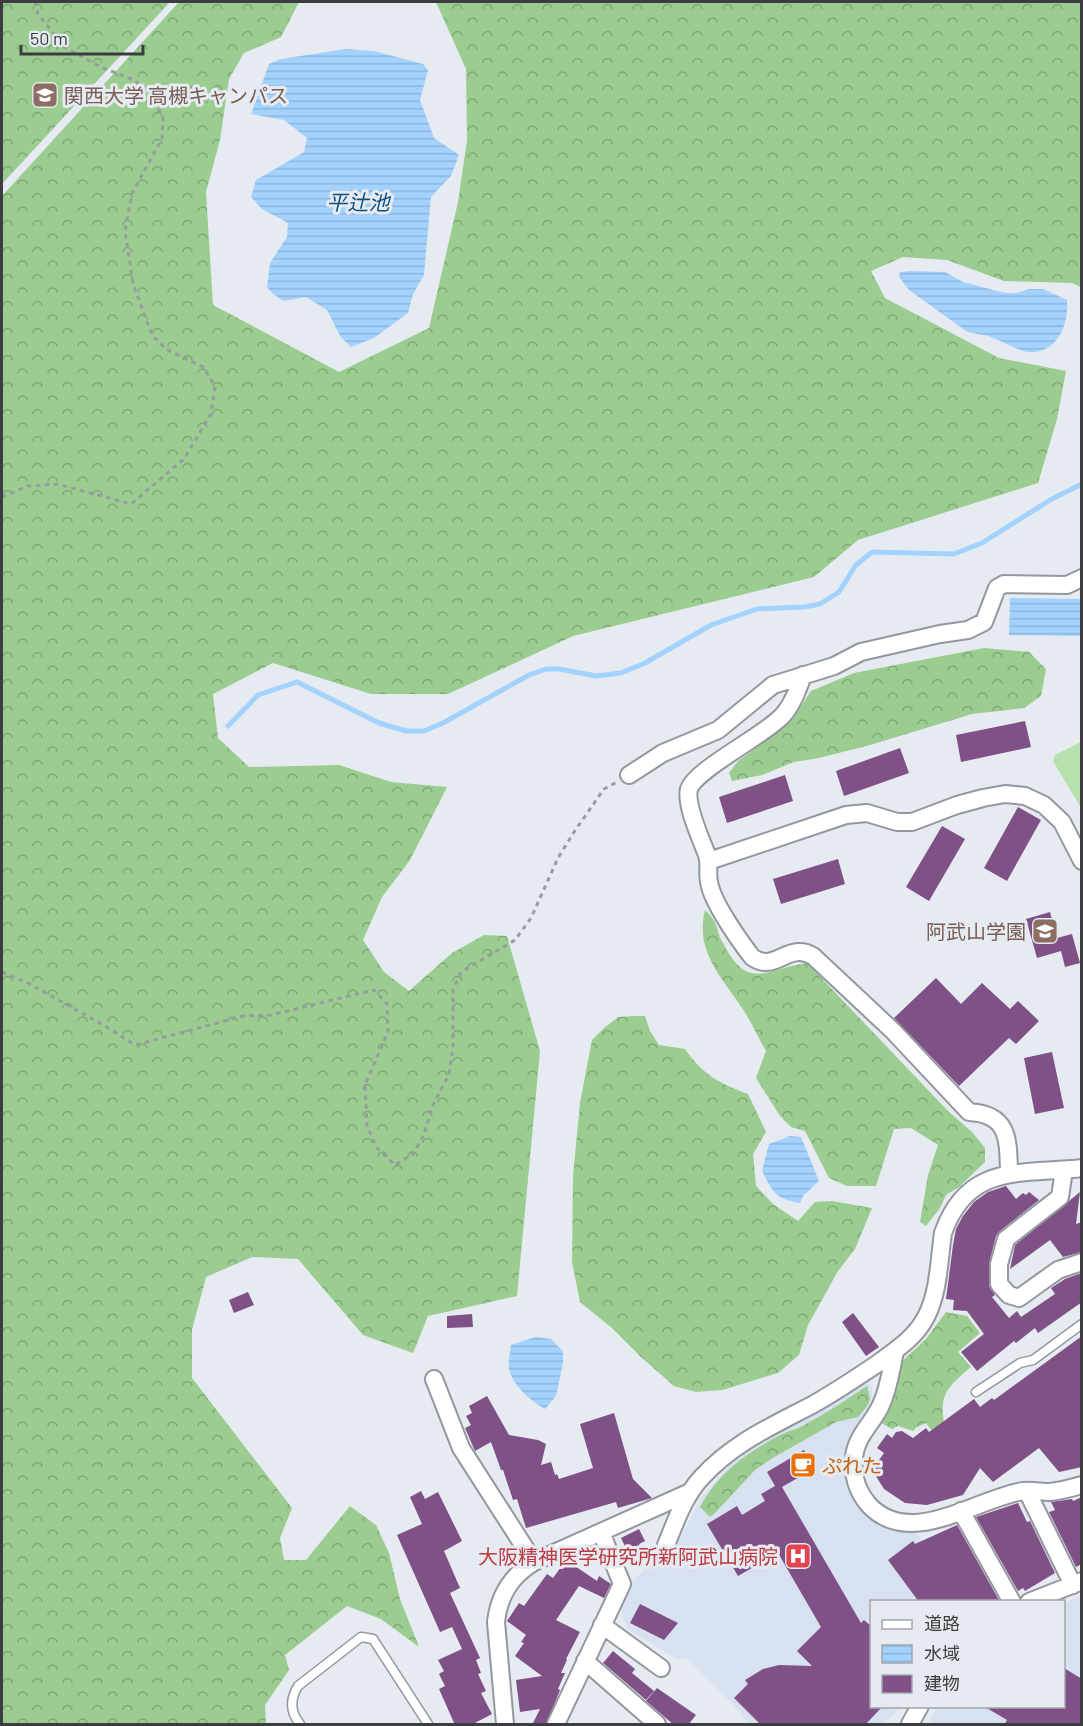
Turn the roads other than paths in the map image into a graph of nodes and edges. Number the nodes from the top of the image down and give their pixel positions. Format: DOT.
graph roads {
  1 [pos="1082,578"];
  2 [pos="803,675"];
  3 [pos="629,775"];
  4 [pos="709,861"];
  5 [pos="1082,861"];
  6 [pos="1082,1168"];
  7 [pos="1064,1170"];
  8 [pos="1009,1173"];
  9 [pos="1082,1262"];
  10 [pos="1082,1324"];
  11 [pos="895,1352"];
  12 [pos="434,1379"];
  13 [pos="976,1392"];
  14 [pos="1082,1485"];
  15 [pos="1027,1491"];
  16 [pos="688,1493"];
  17 [pos="961,1511"];
  18 [pos="601,1532"];
  19 [pos="666,1545"];
  20 [pos="534,1562"];
  21 [pos="1077,1583"];
  22 [pos="1011,1600"];
  23 [pos="1034,1600"];
  24 [pos="602,1625"];
  25 [pos="585,1661"];
  26 [pos="661,1668"];
  27 [pos="919,1708"];
  28 [pos="300,1725"];
  29 [pos="428,1725"];
  30 [pos="505,1725"];
  31 [pos="556,1725"];
  32 [pos="657,1725"];
  33 [pos="910,1725"];
  1 -- 2 [label="street"];
  2 -- 3 [label="street"];
  2 -- 4 [label="street"];
  4 -- 5 [label="street"];
  4 -- 8 [label="street"];
  6 -- 7 [label="street"];
  7 -- 8 [label="street"];
  7 -- 9 [label="street"];
  8 -- 11 [label="street"];
  10 -- 13 [label="lane"];
  11 -- 16 [label="street"];
  11 -- 17 [label="street"];
  12 -- 20 [label="street"];
  14 -- 15 [label="street"];
  15 -- 17 [label="street"];
  15 -- 21 [label="street"];
  16 -- 18 [label="street"];
  16 -- 19 [label="street"];
  17 -- 22 [label="street"];
  18 -- 20 [label="street"];
  18 -- 24 [label="street"];
  20 -- 30 [label="street"];
  21 -- 23 [label="street"];
  24 -- 25 [label="street"];
  24 -- 26 [label="street"];
  25 -- 31 [label="street"];
  25 -- 32 [label="street"];
  27 -- 33 [label="street"];
  28 -- 29 [label="lane"];
}
